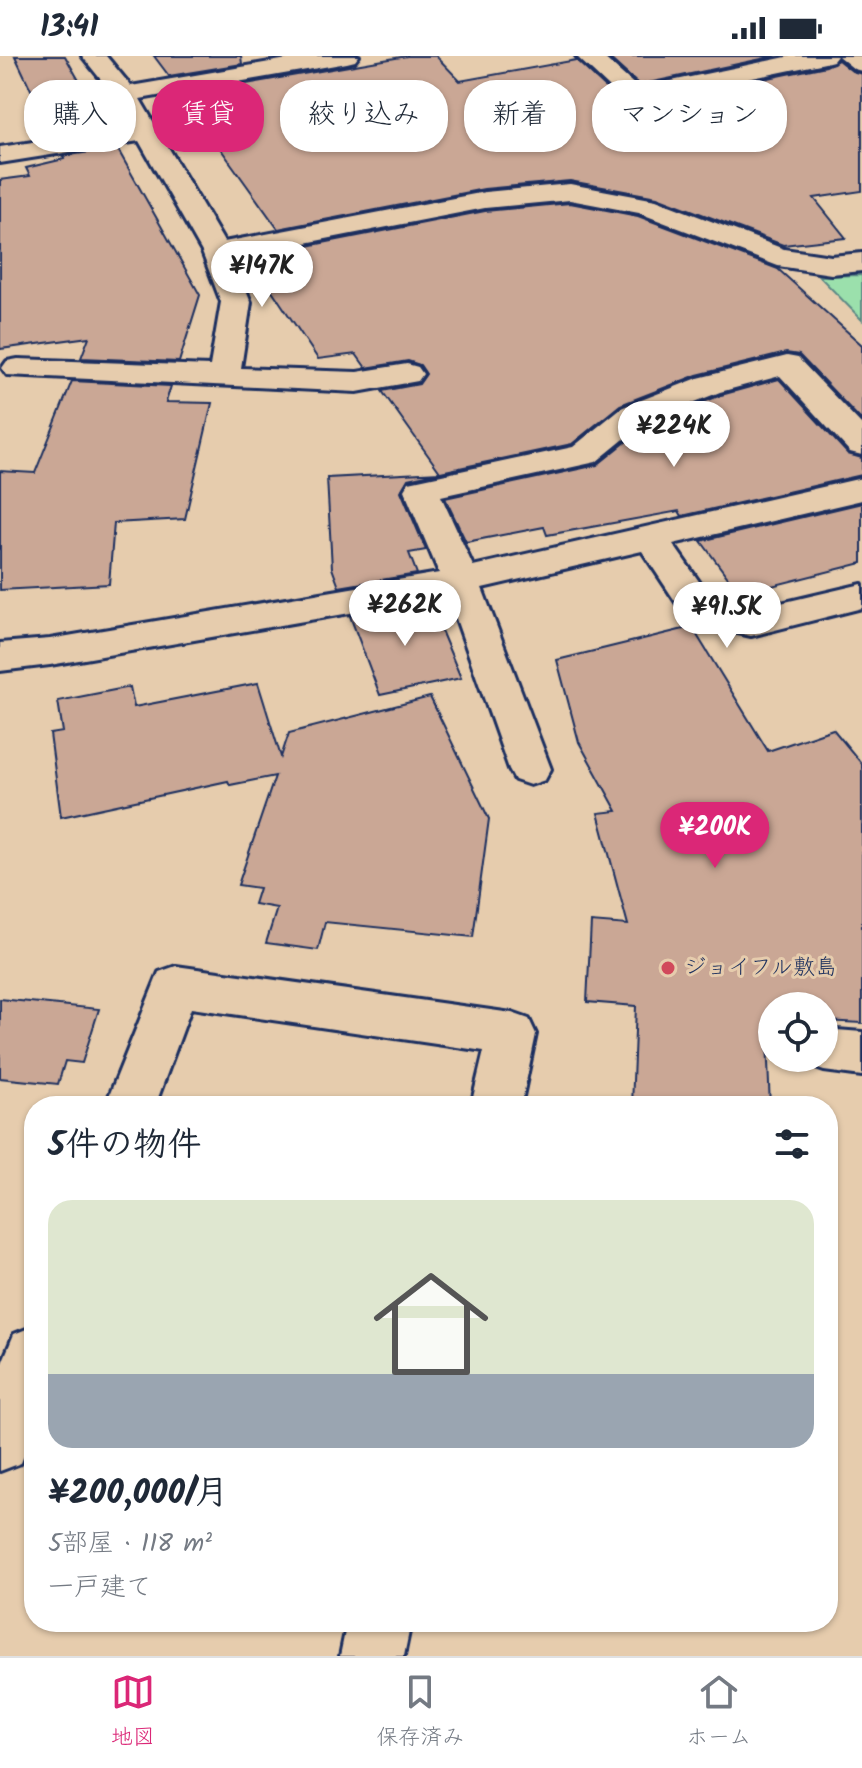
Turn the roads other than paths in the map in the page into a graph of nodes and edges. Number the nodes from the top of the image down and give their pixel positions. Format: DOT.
graph roads {
  1 [pos="94,56"];
  2 [pos="347,56"];
  3 [pos="588,56"];
  4 [pos="825,56"];
  5 [pos="850,56"];
  6 [pos="862,64"];
  7 [pos="114,80"];
  8 [pos="136,92"];
  9 [pos="136,113"];
  10 [pos="147,132"];
  11 [pos="0,155"];
  12 [pos="216,252"];
  13 [pos="862,262"];
  14 [pos="18,368"];
  15 [pos="407,374"];
  16 [pos="224,376"];
  17 [pos="862,445"];
  18 [pos="862,489"];
  19 [pos="651,538"];
  20 [pos="461,581"];
  21 [pos="862,596"];
  22 [pos="0,657"];
  23 [pos="530,769"];
  24 [pos="838,1051"];
  25 [pos="862,1054"];
  26 [pos="134,1096"];
  27 [pos="498,1096"];
  28 [pos="24,1380"];
  29 [pos="0,1442"];
  30 [pos="377,1632"];
  31 [pos="372,1656"];
  1 -- 7 [label="street"];
  2 -- 8 [label="street"];
  3 -- 4 [label="street"];
  5 -- 6 [label="street"];
  9 -- 10 [label="street"];
  10 -- 11 [label="street"];
  10 -- 12 [label="street"];
  12 -- 13 [label="street"];
  12 -- 16 [label="street"];
  14 -- 16 [label="street"];
  15 -- 16 [label="street"];
  17 -- 20 [label="street"];
  18 -- 19 [label="street"];
  19 -- 20 [label="street"];
  19 -- 21 [label="street"];
  20 -- 22 [label="street"];
  20 -- 23 [label="street"];
  24 -- 25 [label="street"];
  26 -- 27 [label="street"];
  28 -- 29 [label="street"];
  30 -- 31 [label="street"];
}
